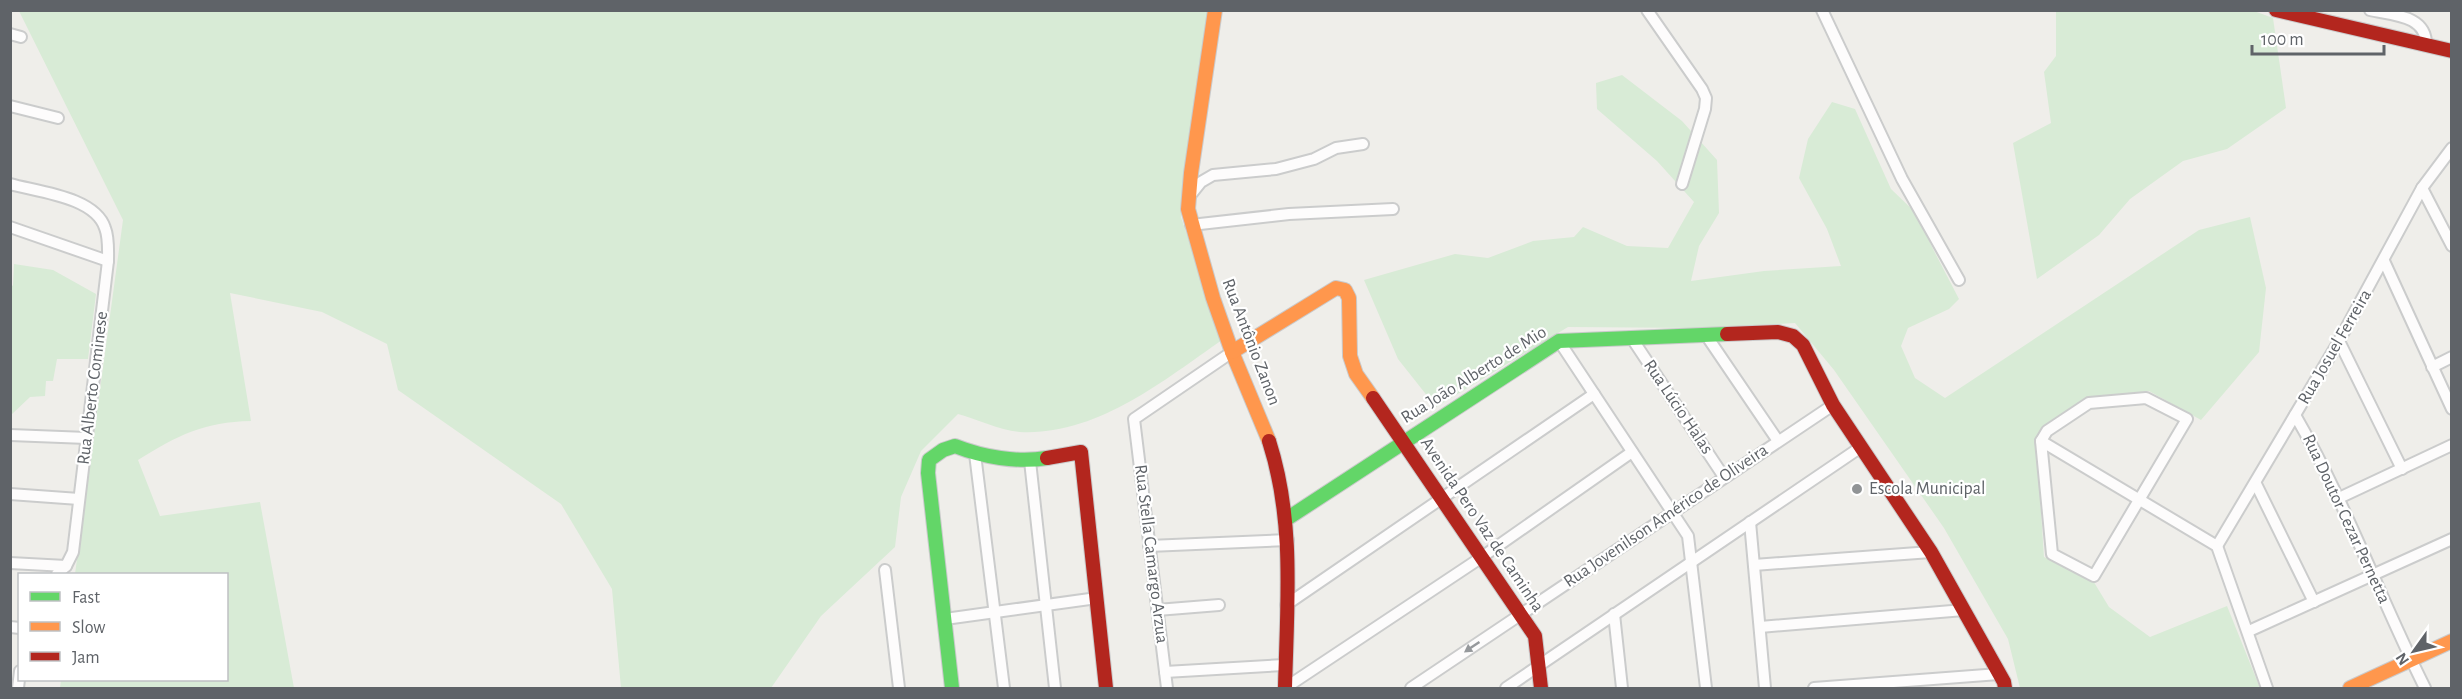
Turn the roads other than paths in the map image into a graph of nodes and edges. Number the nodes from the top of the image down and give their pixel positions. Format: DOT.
graph roads {
  1 [pos="1215,10"];
  2 [pos="1647,10"];
  3 [pos="1822,10"];
  4 [pos="2276,10"];
  5 [pos="2370,10"];
  6 [pos="2426,45"];
  7 [pos="2451,51"];
  8 [pos="10,106"];
  9 [pos="58,118"];
  10 [pos="1363,144"];
  11 [pos="2451,148"];
  12 [pos="10,184"];
  13 [pos="1682,184"];
  14 [pos="2422,188"];
  15 [pos="1188,197"];
  16 [pos="1394,209"];
  17 [pos="1191,225"];
  18 [pos="10,227"];
  19 [pos="2451,246"];
  20 [pos="108,261"];
  21 [pos="2384,261"];
  22 [pos="1959,280"];
  23 [pos="1706,334"];
  24 [pos="1631,337"];
  25 [pos="1559,341"];
  26 [pos="2339,341"];
  27 [pos="1232,352"];
  28 [pos="2451,357"];
  29 [pos="2432,367"];
  30 [pos="1594,394"];
  31 [pos="1833,405"];
  32 [pos="2451,409"];
  33 [pos="2295,415"];
  34 [pos="10,435"];
  35 [pos="87,438"];
  36 [pos="1404,441"];
  37 [pos="1778,441"];
  38 [pos="2042,441"];
  39 [pos="2451,445"];
  40 [pos="1861,447"];
  41 [pos="1632,452"];
  42 [pos="975,454"];
  43 [pos="1030,461"];
  44 [pos="2402,469"];
  45 [pos="1725,477"];
  46 [pos="2256,484"];
  47 [pos="10,494"];
  48 [pos="1441,497"];
  49 [pos="2339,498"];
  50 [pos="79,499"];
  51 [pos="2140,499"];
  52 [pos="1672,512"];
  53 [pos="1285,520"];
  54 [pos="1750,522"];
  55 [pos="2451,539"];
  56 [pos="1288,540"];
  57 [pos="1149,546"];
  58 [pos="2217,546"];
  59 [pos="1931,552"];
  60 [pos="1482,557"];
  61 [pos="1691,562"];
  62 [pos="10,563"];
  63 [pos="1754,565"];
  64 [pos="66,566"];
  65 [pos="885,570"];
  66 [pos="58,573"];
  67 [pos="2375,576"];
  68 [pos="1097,598"];
  69 [pos="2314,602"];
  70 [pos="1219,604"];
  71 [pos="1286,605"];
  72 [pos="1044,606"];
  73 [pos="1157,610"];
  74 [pos="1964,610"];
  75 [pos="995,612"];
  76 [pos="1520,614"];
  77 [pos="1614,614"];
  78 [pos="945,619"];
  79 [pos="1760,627"];
  80 [pos="2249,632"];
  81 [pos="2451,641"];
  82 [pos="2411,660"];
  83 [pos="1284,665"];
  84 [pos="1538,666"];
  85 [pos="1166,672"];
  86 [pos="1999,674"];
  87 [pos="899,688"];
  88 [pos="952,688"];
  89 [pos="1004,688"];
  90 [pos="1054,688"];
  91 [pos="1106,688"];
  92 [pos="1167,688"];
  93 [pos="1285,688"];
  94 [pos="1411,688"];
  95 [pos="1506,688"];
  96 [pos="1541,688"];
  97 [pos="1622,688"];
  98 [pos="1706,688"];
  99 [pos="1765,688"];
  100 [pos="1814,688"];
  101 [pos="2005,688"];
  102 [pos="2267,688"];
  103 [pos="2350,688"];
  104 [pos="2425,688"];
  1 -- 15 [label="street, Rua Antônio Zanon"];
  2 -- 13 [label="street"];
  3 -- 22 [label="street"];
  4 -- 6 [label="street"];
  5 -- 6 [label="street"];
  6 -- 7 [label="street"];
  8 -- 9 [label="street"];
  10 -- 15 [label="street"];
  11 -- 14 [label="street, Rua Josuel Ferreira"];
  12 -- 20 [label="street, Rua Alberto Cominese"];
  14 -- 19 [label="street"];
  14 -- 21 [label="street, Rua Josuel Ferreira"];
  15 -- 17 [label="street, Rua Antônio Zanon"];
  16 -- 17 [label="street"];
  17 -- 27 [label="street, Rua Antônio Zanon"];
  18 -- 20 [label="street"];
  20 -- 35 [label="street, Rua Alberto Cominese"];
  21 -- 26 [label="street, Rua Josuel Ferreira"];
  21 -- 29 [label="street"];
  23 -- 24 [label="street, Rua João Alberto de Mio"];
  23 -- 31 [label="street, Rua João Alberto de Mio"];
  23 -- 37 [label="street"];
  24 -- 25 [label="street, Rua João Alberto de Mio"];
  24 -- 45 [label="street, Rua Lúcio Halas"];
  25 -- 30 [label="street"];
  25 -- 36 [label="street, Rua João Alberto de Mio"];
  26 -- 33 [label="street, Rua Josuel Ferreira"];
  26 -- 44 [label="street"];
  27 -- 36 [label="street, Avenida Pero Vaz de Caminha"];
  27 -- 53 [label="street, Rua Antônio Zanon"];
  27 -- 57 [label="street, Rua Stella Camargo Arzua"];
  28 -- 29 [label="street"];
  29 -- 32 [label="street"];
  30 -- 41 [label="street"];
  30 -- 48 [label="street"];
  31 -- 37 [label="street, Rua Jovenilson Américo de Oliveira"];
  31 -- 40 [label="street"];
  33 -- 46 [label="street, Rua Josuel Ferreira"];
  33 -- 49 [label="street, Rua Doutor Cezar Pernetta"];
  34 -- 35 [label="street"];
  35 -- 50 [label="street, Rua Alberto Cominese"];
  36 -- 48 [label="street, Avenida Pero Vaz de Caminha"];
  36 -- 53 [label="street, Rua João Alberto de Mio"];
  37 -- 45 [label="street, Rua Jovenilson Américo de Oliveira"];
  38 -- 51 [label="street"];
  38 -- 51 [label="street"];
  38 -- 51 [label="street"];
  39 -- 44 [label="street"];
  40 -- 54 [label="street"];
  40 -- 59 [label="street"];
  41 -- 52 [label="street"];
  41 -- 60 [label="street"];
  42 -- 43 [label="street"];
  42 -- 75 [label="street"];
  42 -- 78 [label="street"];
  43 -- 68 [label="street"];
  43 -- 72 [label="street"];
  44 -- 49 [label="street"];
  45 -- 52 [label="street, Rua Jovenilson Américo de Oliveira"];
  46 -- 58 [label="street, Rua Josuel Ferreira"];
  46 -- 69 [label="street"];
  47 -- 50 [label="street"];
  48 -- 60 [label="street, Avenida Pero Vaz de Caminha"];
  48 -- 71 [label="street"];
  49 -- 67 [label="street, Rua Doutor Cezar Pernetta"];
  50 -- 64 [label="street, Rua Alberto Cominese"];
  51 -- 58 [label="street"];
  52 -- 61 [label="street"];
  52 -- 76 [label="street, Rua Jovenilson Américo de Oliveira"];
  53 -- 56 [label="street, Rua Antônio Zanon"];
  54 -- 61 [label="street"];
  54 -- 63 [label="street"];
  55 -- 67 [label="street"];
  56 -- 57 [label="street"];
  56 -- 71 [label="street, Rua Antônio Zanon"];
  57 -- 73 [label="street, Rua Stella Camargo Arzua"];
  58 -- 80 [label="street"];
  59 -- 63 [label="street"];
  59 -- 74 [label="street"];
  60 -- 76 [label="street, Avenida Pero Vaz de Caminha"];
  60 -- 93 [label="street"];
  61 -- 77 [label="street"];
  61 -- 98 [label="street"];
  62 -- 64 [label="street"];
  63 -- 79 [label="street"];
  64 -- 66 [label="street"];
  65 -- 87 [label="street"];
  67 -- 69 [label="street"];
  67 -- 82 [label="street, Rua Doutor Cezar Pernetta"];
  68 -- 72 [label="street"];
  68 -- 91 [label="street"];
  69 -- 80 [label="street"];
  70 -- 73 [label="street"];
  71 -- 83 [label="street, Rua Antônio Zanon"];
  72 -- 75 [label="street"];
  72 -- 90 [label="street"];
  73 -- 85 [label="street, Rua Stella Camargo Arzua"];
  74 -- 79 [label="street"];
  74 -- 86 [label="street"];
  75 -- 78 [label="street"];
  75 -- 89 [label="street"];
  76 -- 84 [label="street, Avenida Pero Vaz de Caminha"];
  76 -- 94 [label="street, Rua Jovenilson Américo de Oliveira, one-way"];
  77 -- 84 [label="street"];
  77 -- 97 [label="street"];
  78 -- 88 [label="street"];
  79 -- 99 [label="street"];
  80 -- 102 [label="street"];
  81 -- 82 [label="street"];
  82 -- 103 [label="street"];
  82 -- 104 [label="street, Rua Doutor Cezar Pernetta"];
  83 -- 85 [label="street"];
  83 -- 93 [label="street, Rua Antônio Zanon"];
  84 -- 95 [label="street"];
  84 -- 96 [label="street, Avenida Pero Vaz de Caminha"];
  85 -- 92 [label="street, Rua Stella Camargo Arzua"];
  86 -- 100 [label="street"];
  86 -- 101 [label="street"];
}
